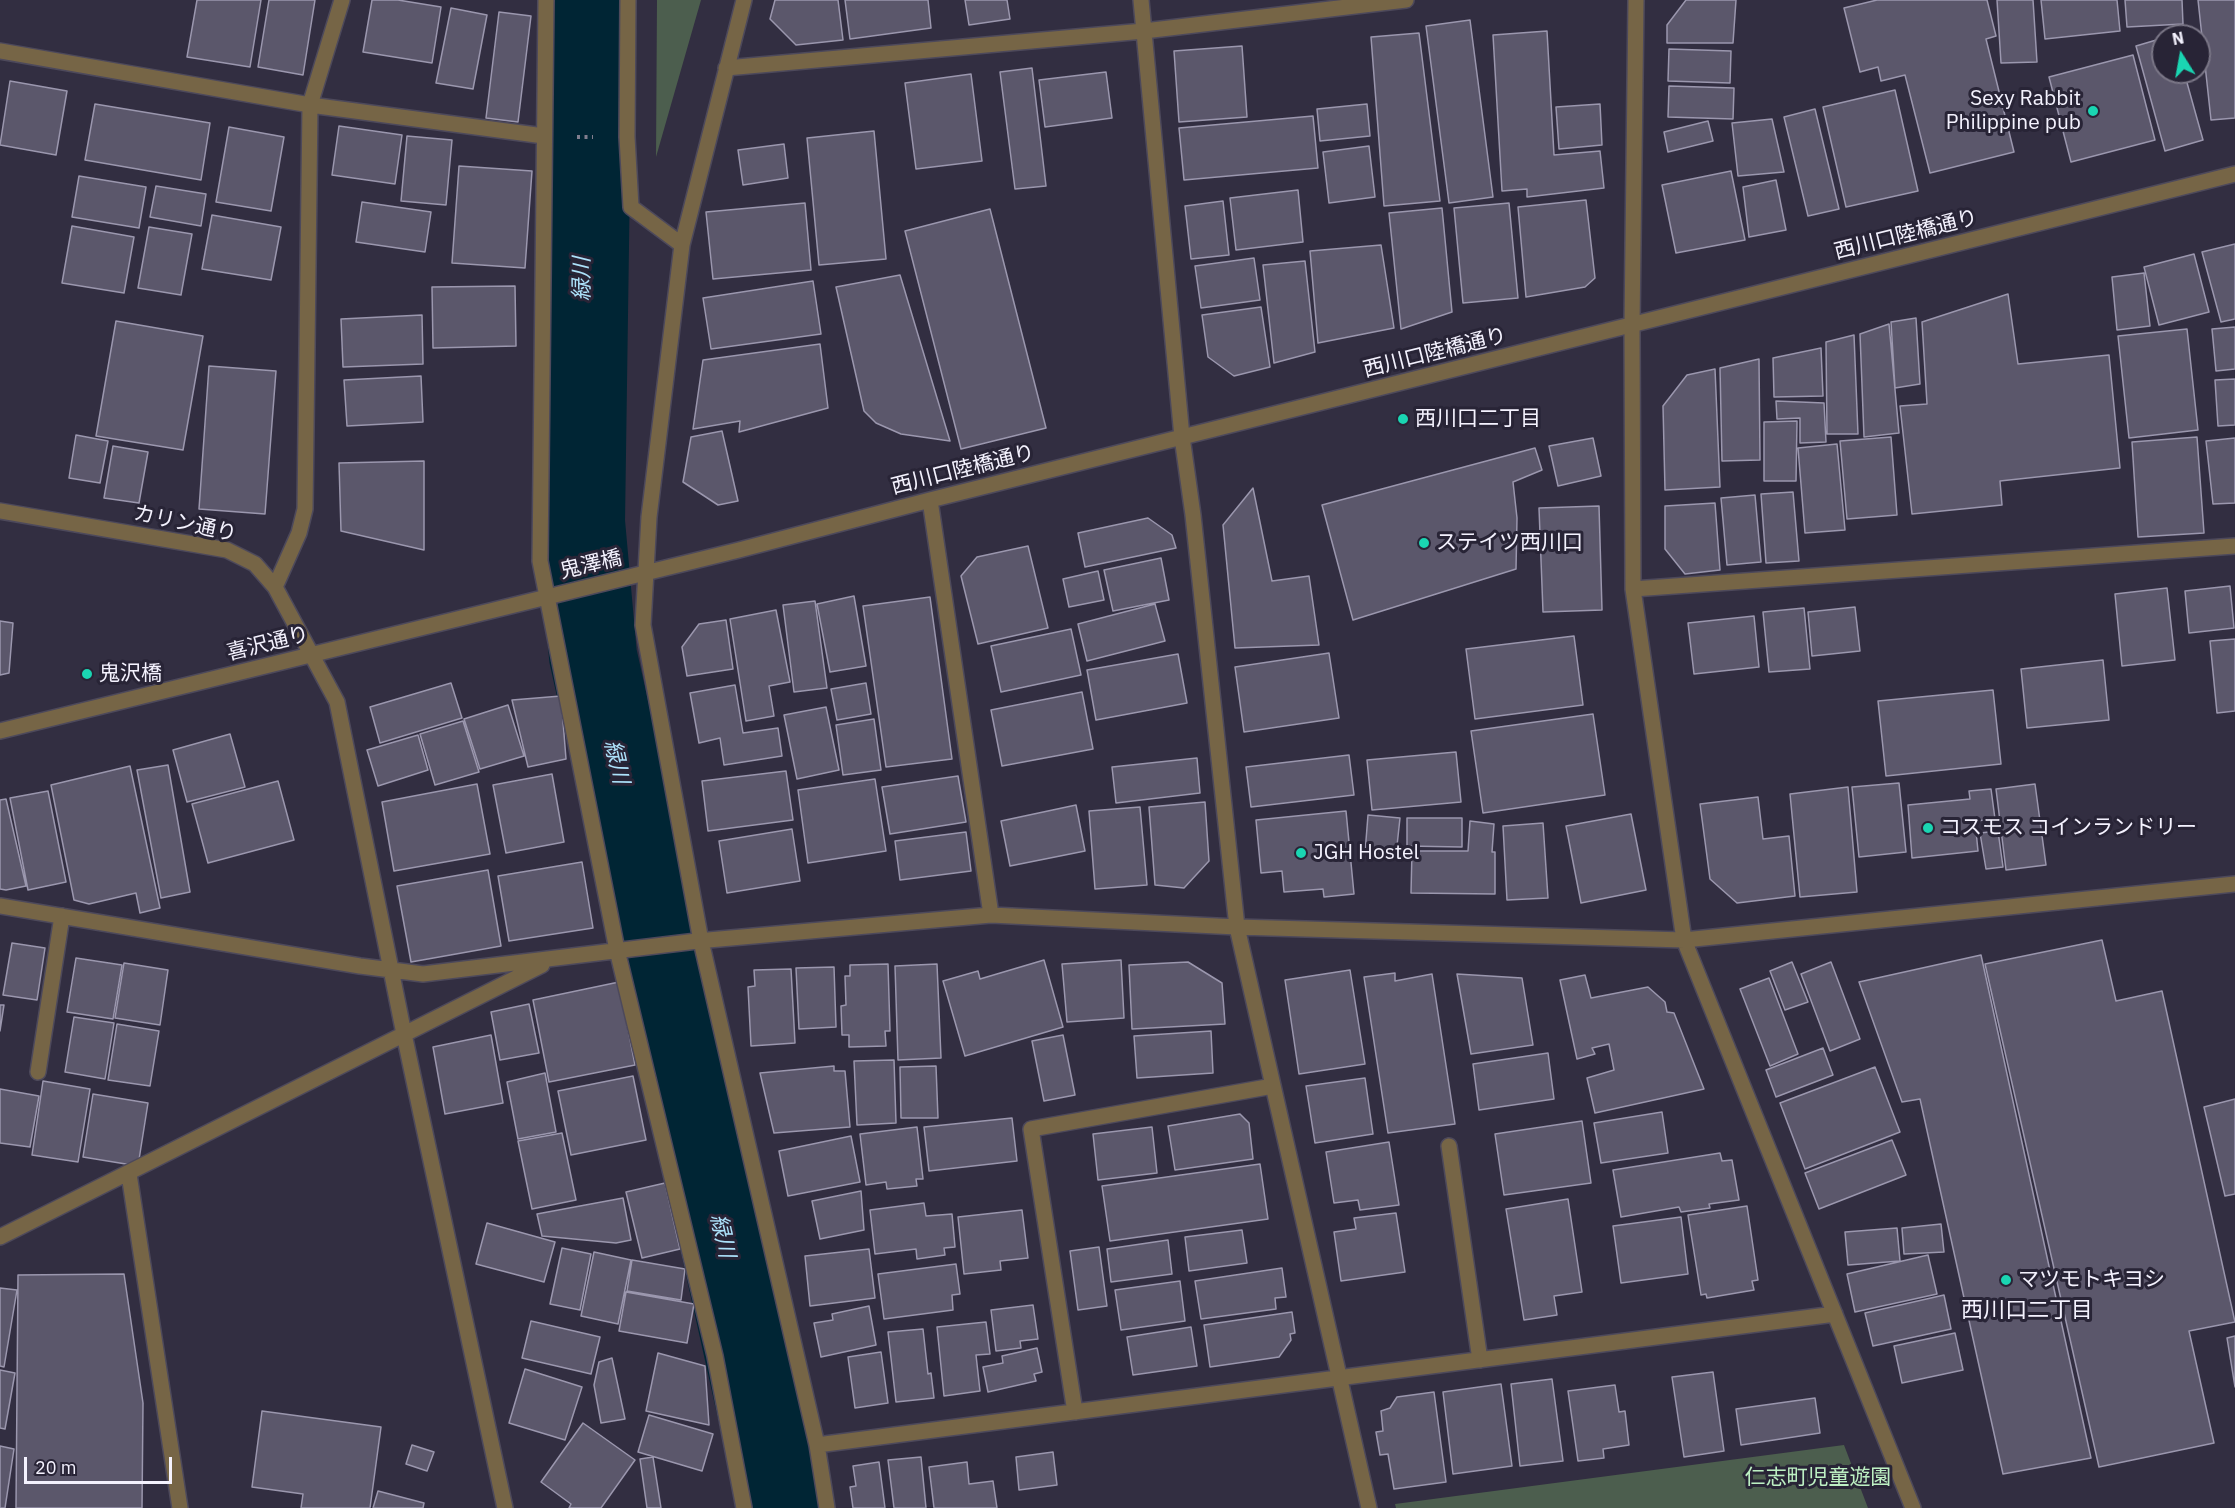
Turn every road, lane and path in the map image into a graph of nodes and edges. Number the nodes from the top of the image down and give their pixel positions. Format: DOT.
graph roads {
  1 [pos="342,0"];
  2 [pos="546,0"];
  3 [pos="628,0"];
  4 [pos="744,0"];
  5 [pos="1141,0"];
  6 [pos="1406,0"];
  7 [pos="1636,0"];
  8 [pos="1144,31"];
  9 [pos="0,51"];
  10 [pos="726,68"];
  11 [pos="310,105"];
  12 [pos="544,136"];
  13 [pos="570,136"];
  14 [pos="602,137"];
  15 [pos="2235,174"];
  16 [pos="682,245"];
  17 [pos="1632,326"];
  18 [pos="1182,438"];
  19 [pos="930,500"];
  20 [pos="0,511"];
  21 [pos="2235,546"];
  22 [pos="644,574"];
  23 [pos="275,587"];
  24 [pos="1634,589"];
  25 [pos="548,597"];
  26 [pos="312,654"];
  27 [pos="0,731"];
  28 [pos="2235,884"];
  29 [pos="0,906"];
  30 [pos="991,915"];
  31 [pos="62,916"];
  32 [pos="1237,927"];
  33 [pos="1684,940"];
  34 [pos="699,941"];
  35 [pos="619,950"];
  36 [pos="552,960"];
  37 [pos="393,971"];
  38 [pos="404,1034"];
  39 [pos="38,1072"];
  40 [pos="1273,1086"];
  41 [pos="1449,1146"];
  42 [pos="129,1174"];
  43 [pos="0,1237"];
  44 [pos="1835,1314"];
  45 [pos="1480,1360"];
  46 [pos="1339,1378"];
  47 [pos="1075,1412"];
  48 [pos="817,1445"];
  49 [pos="180,1508"];
  50 [pos="505,1508"];
  51 [pos="744,1508"];
  52 [pos="827,1508"];
  53 [pos="1369,1508"];
  54 [pos="1913,1508"];
  1 -- 11 [label="street"];
  2 -- 12 [label="street"];
  3 -- 16 [label="street"];
  4 -- 10 [label="street"];
  5 -- 8 [label="street"];
  6 -- 8 [label="street"];
  7 -- 17 [label="street"];
  8 -- 10 [label="street"];
  8 -- 18 [label="street"];
  9 -- 11 [label="street"];
  10 -- 16 [label="street"];
  11 -- 12 [label="street"];
  11 -- 23 [label="street"];
  12 -- 25 [label="street"];
  13 -- 14 [label="path"];
  15 -- 17 [label="street, 西川口陸橋通り"];
  16 -- 22 [label="street"];
  17 -- 18 [label="street, 西川口陸橋通り"];
  17 -- 24 [label="street"];
  18 -- 19 [label="street, 西川口陸橋通り"];
  18 -- 32 [label="street"];
  19 -- 22 [label="street, 西川口陸橋通り"];
  19 -- 30 [label="street"];
  20 -- 23 [label="street, カリン通り"];
  21 -- 24 [label="street"];
  22 -- 25 [label="street, 鬼澤橋"];
  22 -- 34 [label="street"];
  23 -- 26 [label="street, カリン通り"];
  24 -- 33 [label="street"];
  25 -- 26 [label="street, 喜沢通り"];
  25 -- 35 [label="street"];
  26 -- 27 [label="street, 喜沢通り"];
  26 -- 37 [label="street, カリン通り"];
  28 -- 33 [label="street"];
  29 -- 31 [label="street"];
  30 -- 32 [label="street"];
  30 -- 34 [label="street"];
  31 -- 37 [label="street"];
  31 -- 39 [label="street"];
  32 -- 33 [label="street"];
  32 -- 40 [label="street"];
  33 -- 44 [label="street"];
  34 -- 35 [label="street"];
  34 -- 48 [label="street"];
  35 -- 36 [label="street"];
  35 -- 51 [label="street"];
  36 -- 37 [label="street"];
  36 -- 38 [label="street"];
  37 -- 38 [label="street, カリン通り"];
  38 -- 42 [label="street"];
  38 -- 50 [label="street, カリン通り"];
  40 -- 46 [label="street"];
  40 -- 47 [label="street"];
  41 -- 45 [label="street"];
  42 -- 43 [label="street"];
  42 -- 49 [label="street"];
  44 -- 45 [label="street"];
  44 -- 54 [label="street"];
  45 -- 46 [label="street"];
  46 -- 47 [label="street"];
  46 -- 53 [label="street"];
  47 -- 48 [label="street"];
  48 -- 52 [label="street"];
}
